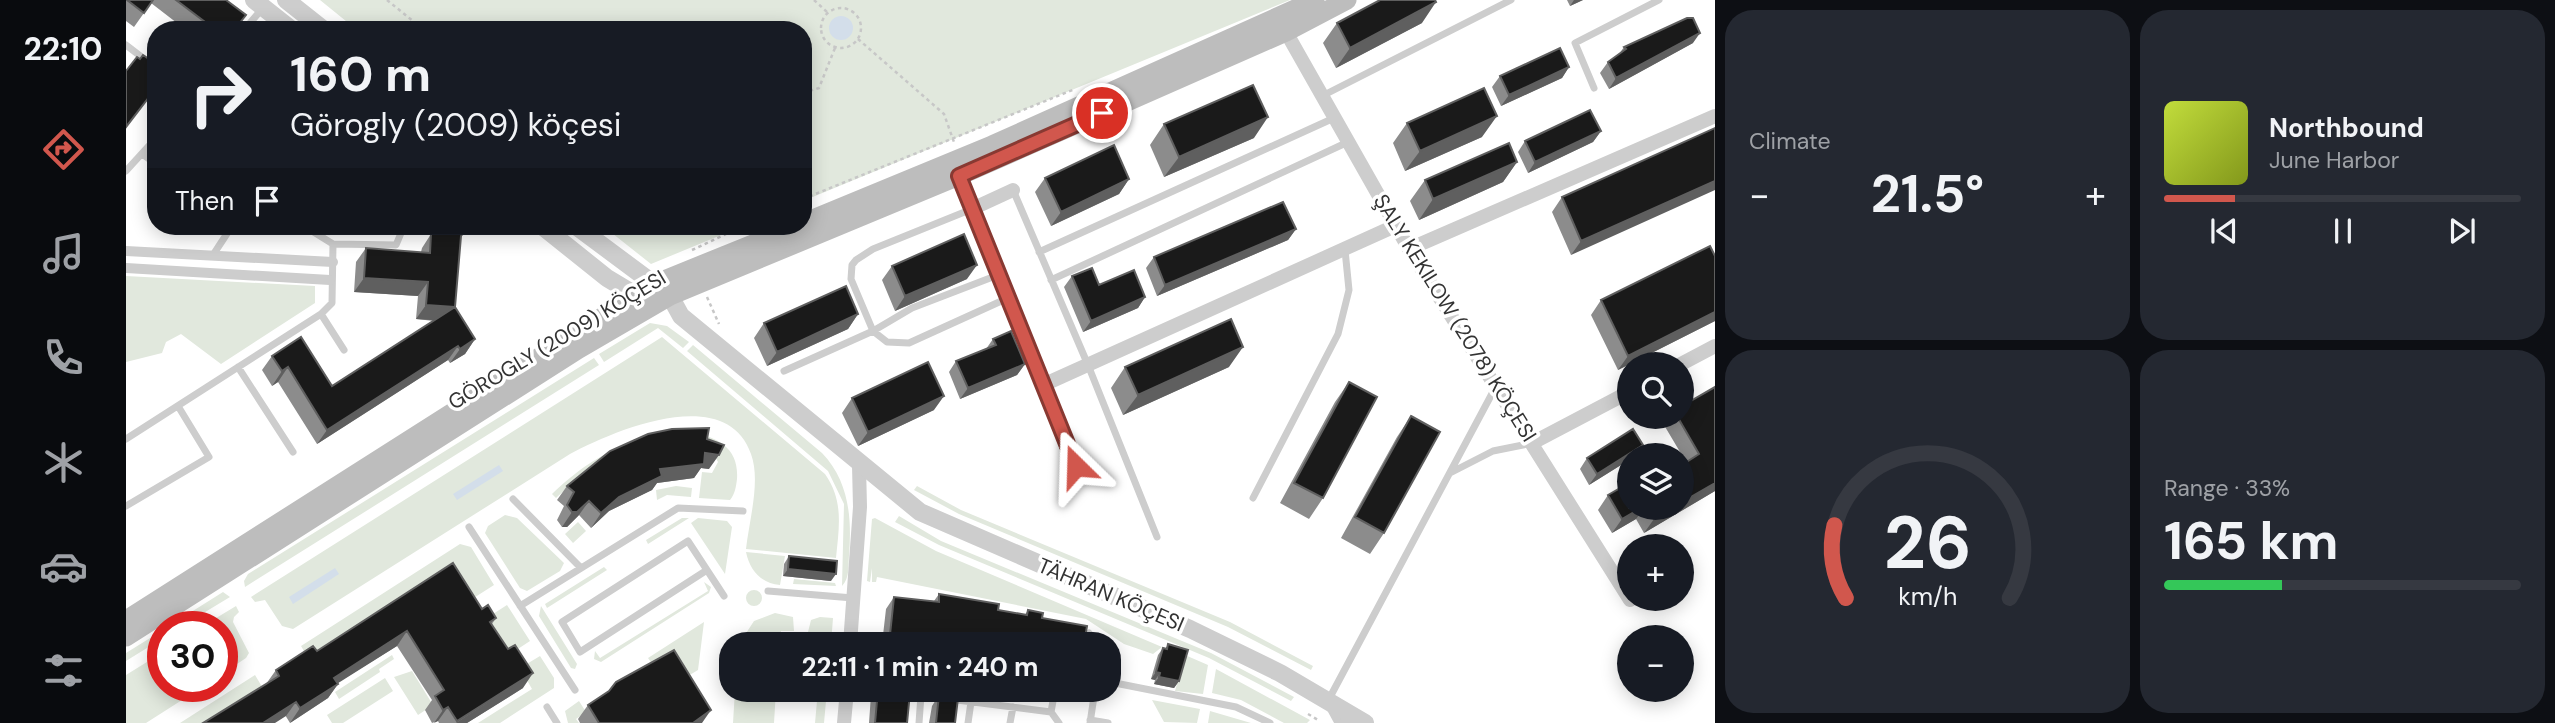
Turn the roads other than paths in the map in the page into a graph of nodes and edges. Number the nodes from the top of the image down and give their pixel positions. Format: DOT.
graph roads {
  1 [pos="286,0"];
  2 [pos="1315,0"];
  3 [pos="1347,0"];
  4 [pos="1511,0"];
  5 [pos="1659,0"];
  6 [pos="259,3"];
  7 [pos="249,21"];
  8 [pos="281,21"];
  9 [pos="313,21"];
  10 [pos="1286,32"];
  11 [pos="126,45"];
  12 [pos="147,61"];
  13 [pos="1594,88"];
  14 [pos="1321,96"];
  15 [pos="1715,116"];
  16 [pos="1334,118"];
  17 [pos="1348,142"];
  18 [pos="147,148"];
  19 [pos="142,154"];
  20 [pos="147,158"];
  21 [pos="960,167"];
  22 [pos="126,171"];
  23 [pos="1013,190"];
  24 [pos="974,208"];
  25 [pos="812,220"];
  26 [pos="1395,226"];
  27 [pos="812,234"];
  28 [pos="226,235"];
  29 [pos="318,235"];
  30 [pos="400,235"];
  31 [pos="553,235"];
  32 [pos="588,235"];
  33 [pos="775,235"];
  34 [pos="809,235"];
  35 [pos="333,244"];
  36 [pos="1409,249"];
  37 [pos="1345,250"];
  38 [pos="126,251"];
  39 [pos="1039,252"];
  40 [pos="213,255"];
  41 [pos="333,262"];
  42 [pos="126,268"];
  43 [pos="999,275"];
  44 [pos="330,280"];
  45 [pos="1051,280"];
  46 [pos="654,284"];
  47 [pos="636,294"];
  48 [pos="670,296"];
  49 [pos="1009,298"];
  50 [pos="653,306"];
  51 [pos="321,314"];
  52 [pos="681,316"];
  53 [pos="873,331"];
  54 [pos="1715,346"];
  55 [pos="344,350"];
  56 [pos="1694,357"];
  57 [pos="1088,365"];
  58 [pos="238,368"];
  59 [pos="784,371"];
  60 [pos="1043,385"];
  61 [pos="1497,386"];
  62 [pos="1617,398"];
  63 [pos="178,406"];
  64 [pos="126,439"];
  65 [pos="1534,442"];
  66 [pos="293,452"];
  67 [pos="859,465"];
  68 [pos="1076,466"];
  69 [pos="1449,474"];
  70 [pos="1253,498"];
  71 [pos="513,499"];
  72 [pos="126,506"];
  73 [pos="743,511"];
  74 [pos="469,527"];
  75 [pos="1157,537"];
  76 [pos="581,568"];
  77 [pos="707,570"];
  78 [pos="1617,579"];
  79 [pos="768,591"];
  80 [pos="724,596"];
  81 [pos="853,598"];
  82 [pos="520,606"];
  83 [pos="126,620"];
  84 [pos="851,632"];
  85 [pos="126,637"];
  86 [pos="1121,684"];
  87 [pos="575,690"];
  88 [pos="1329,699"];
  89 [pos="846,702"];
  90 [pos="920,702"];
  91 [pos="971,702"];
  92 [pos="1053,702"];
  93 [pos="1093,702"];
  94 [pos="547,707"];
  95 [pos="1013,707"];
  96 [pos="1051,712"];
  97 [pos="1090,722"];
  98 [pos="557,723"];
  99 [pos="844,723"];
  100 [pos="919,723"];
  101 [pos="968,723"];
  102 [pos="1010,723"];
  103 [pos="1059,723"];
  104 [pos="1108,723"];
  105 [pos="1270,723"];
  106 [pos="1342,723"];
  107 [pos="1365,723"];
  1 -- 9 [label="street"];
  2 -- 21 [label="main road, GÖROGLY (2009) KÖÇESI"];
  3 -- 10 [label="main road, GÖROGLY (2009) KÖÇESI"];
  4 -- 14 [label="lane"];
  5 -- 13 [label="lane"];
  6 -- 7 [label="lane"];
  6 -- 8 [label="street"];
  10 -- 14 [label="street, ŞALY KEKILOW (2078) KÖÇESI"];
  10 -- 21 [label="main road, GÖROGLY (2009) KÖÇESI"];
  11 -- 12 [label="lane"];
  14 -- 16 [label="street, ŞALY KEKILOW (2078) KÖÇESI"];
  15 -- 36 [label="street"];
  16 -- 17 [label="street, ŞALY KEKILOW (2078) KÖÇESI"];
  16 -- 39 [label="lane"];
  17 -- 26 [label="street, ŞALY KEKILOW (2078) KÖÇESI"];
  17 -- 45 [label="lane"];
  18 -- 19 [label="lane"];
  19 -- 20 [label="lane"];
  19 -- 22 [label="lane"];
  21 -- 24 [label="street"];
  21 -- 25 [label="main road, GÖROGLY (2009) KÖÇESI"];
  21 -- 27 [label="main road, GÖROGLY (2009) KÖÇESI"];
  23 -- 24 [label="street"];
  23 -- 39 [label="lane"];
  24 -- 43 [label="street"];
  24 -- 53 [label="lane"];
  26 -- 36 [label="street, ŞALY KEKILOW (2078) KÖÇESI"];
  26 -- 37 [label="street"];
  28 -- 40 [label="lane"];
  29 -- 35 [label="lane"];
  30 -- 35 [label="lane"];
  31 -- 47 [label="street"];
  32 -- 46 [label="street"];
  33 -- 46 [label="main road, GÖROGLY (2009) KÖÇESI"];
  34 -- 48 [label="main road, GÖROGLY (2009) KÖÇESI"];
  35 -- 41 [label="lane"];
  36 -- 61 [label="street, ŞALY KEKILOW (2078) KÖÇESI"];
  37 -- 57 [label="street"];
  37 -- 70 [label="lane"];
  38 -- 40 [label="street"];
  39 -- 45 [label="lane"];
  40 -- 41 [label="street"];
  41 -- 44 [label="lane"];
  42 -- 44 [label="street"];
  43 -- 49 [label="street"];
  43 -- 53 [label="lane"];
  44 -- 51 [label="lane"];
  45 -- 57 [label="lane"];
  46 -- 47 [label="main road, GÖROGLY (2009) KÖÇESI"];
  46 -- 48 [label="street"];
  47 -- 50 [label="street"];
  47 -- 83 [label="main road, GÖROGLY (2009) KÖÇESI"];
  48 -- 50 [label="main road, GÖROGLY (2009) KÖÇESI"];
  48 -- 52 [label="street"];
  49 -- 53 [label="lane"];
  49 -- 60 [label="street"];
  50 -- 52 [label="street"];
  50 -- 85 [label="main road, GÖROGLY (2009) KÖÇESI"];
  51 -- 55 [label="lane"];
  51 -- 58 [label="lane"];
  52 -- 67 [label="street, TÄHRAN KÖÇESI"];
  53 -- 59 [label="lane"];
  54 -- 56 [label="street"];
  57 -- 60 [label="street"];
  57 -- 75 [label="lane"];
  58 -- 63 [label="lane"];
  58 -- 66 [label="lane"];
  60 -- 68 [label="street"];
  61 -- 65 [label="street, ŞALY KEKILOW (2078) KÖÇESI"];
  61 -- 69 [label="lane"];
  62 -- 65 [label="street"];
  63 -- 64 [label="lane"];
  63 -- 72 [label="lane"];
  65 -- 69 [label="lane"];
  65 -- 78 [label="street, ŞALY KEKILOW (2078) KÖÇESI"];
  67 -- 81 [label="street"];
  67 -- 88 [label="street, TÄHRAN KÖÇESI"];
  69 -- 88 [label="lane"];
  71 -- 76 [label="lane"];
  73 -- 76 [label="lane"];
  74 -- 82 [label="lane"];
  76 -- 82 [label="lane"];
  77 -- 77 [label="lane"];
  77 -- 80 [label="lane"];
  79 -- 81 [label="lane"];
  81 -- 84 [label="street"];
  82 -- 87 [label="lane"];
  86 -- 105 [label="lane"];
  88 -- 106 [label="street"];
  88 -- 107 [label="street, TÄHRAN KÖÇESI"];
  89 -- 99 [label="street"];
  90 -- 100 [label="lane"];
  91 -- 95 [label="lane"];
  91 -- 101 [label="lane"];
  92 -- 96 [label="lane"];
  93 -- 97 [label="lane"];
  94 -- 98 [label="lane"];
  95 -- 96 [label="lane"];
  95 -- 102 [label="lane"];
  96 -- 103 [label="lane"];
  97 -- 104 [label="lane"];
}
